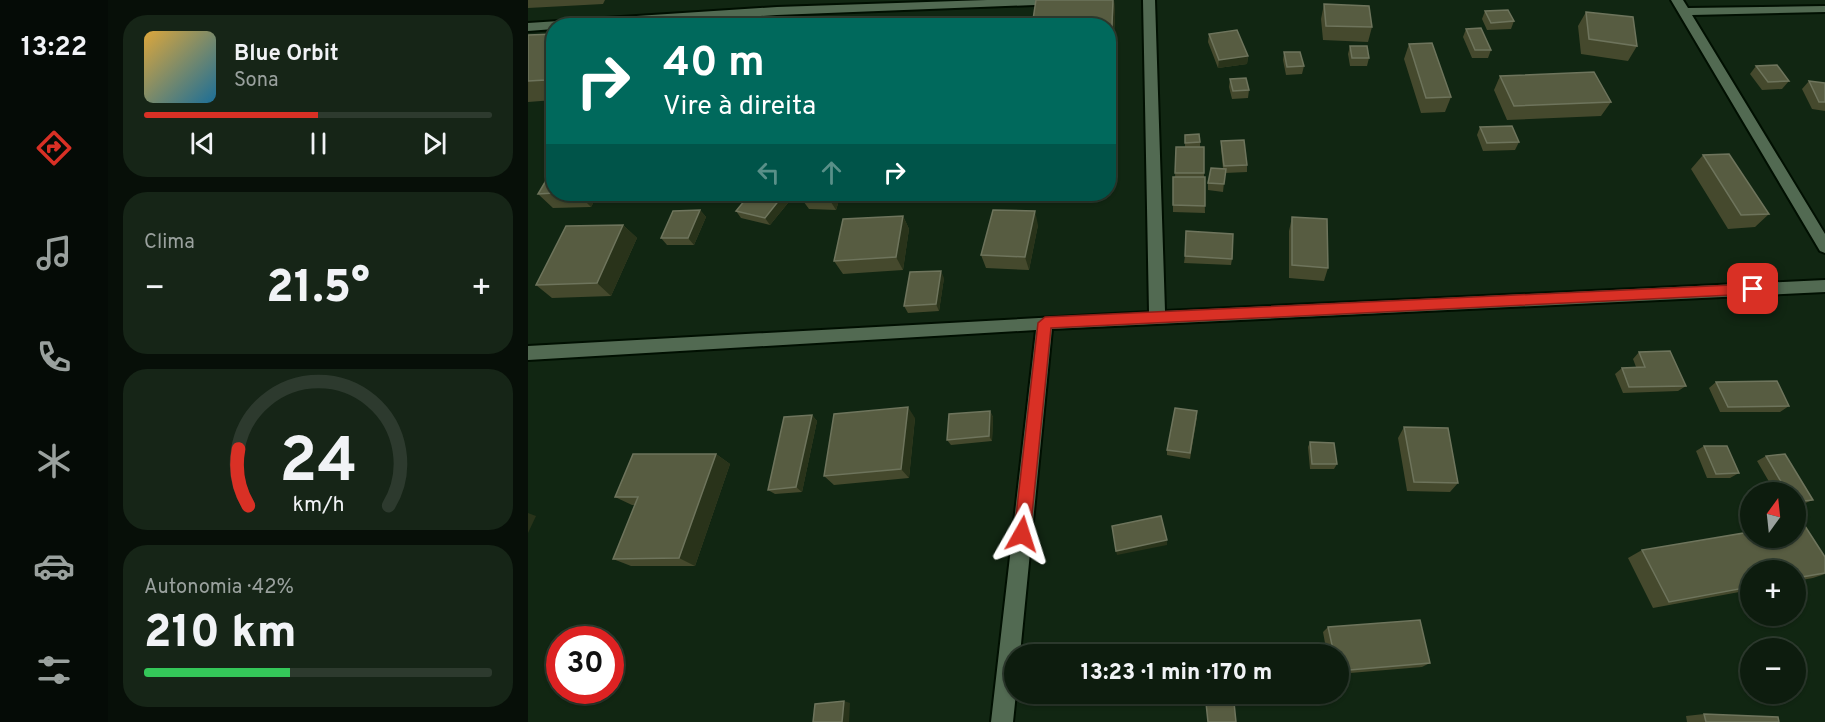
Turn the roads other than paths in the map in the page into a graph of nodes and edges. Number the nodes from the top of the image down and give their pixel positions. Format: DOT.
graph roads {
  1 [pos="1084,0"];
  2 [pos="1149,0"];
  3 [pos="1677,0"];
  4 [pos="1825,9"];
  5 [pos="1685,12"];
  6 [pos="668,18"];
  7 [pos="546,26"];
  8 [pos="528,27"];
  9 [pos="1825,247"];
  10 [pos="1825,286"];
  11 [pos="1157,318"];
  12 [pos="1045,323"];
  13 [pos="528,353"];
  14 [pos="1002,722"];
  1 -- 6 [label="street"];
  2 -- 11 [label="street"];
  3 -- 5 [label="street"];
  4 -- 5 [label="street"];
  5 -- 9 [label="street"];
  7 -- 8 [label="street"];
  10 -- 11 [label="street"];
  11 -- 12 [label="street"];
  12 -- 13 [label="street"];
  12 -- 14 [label="street"];
}
